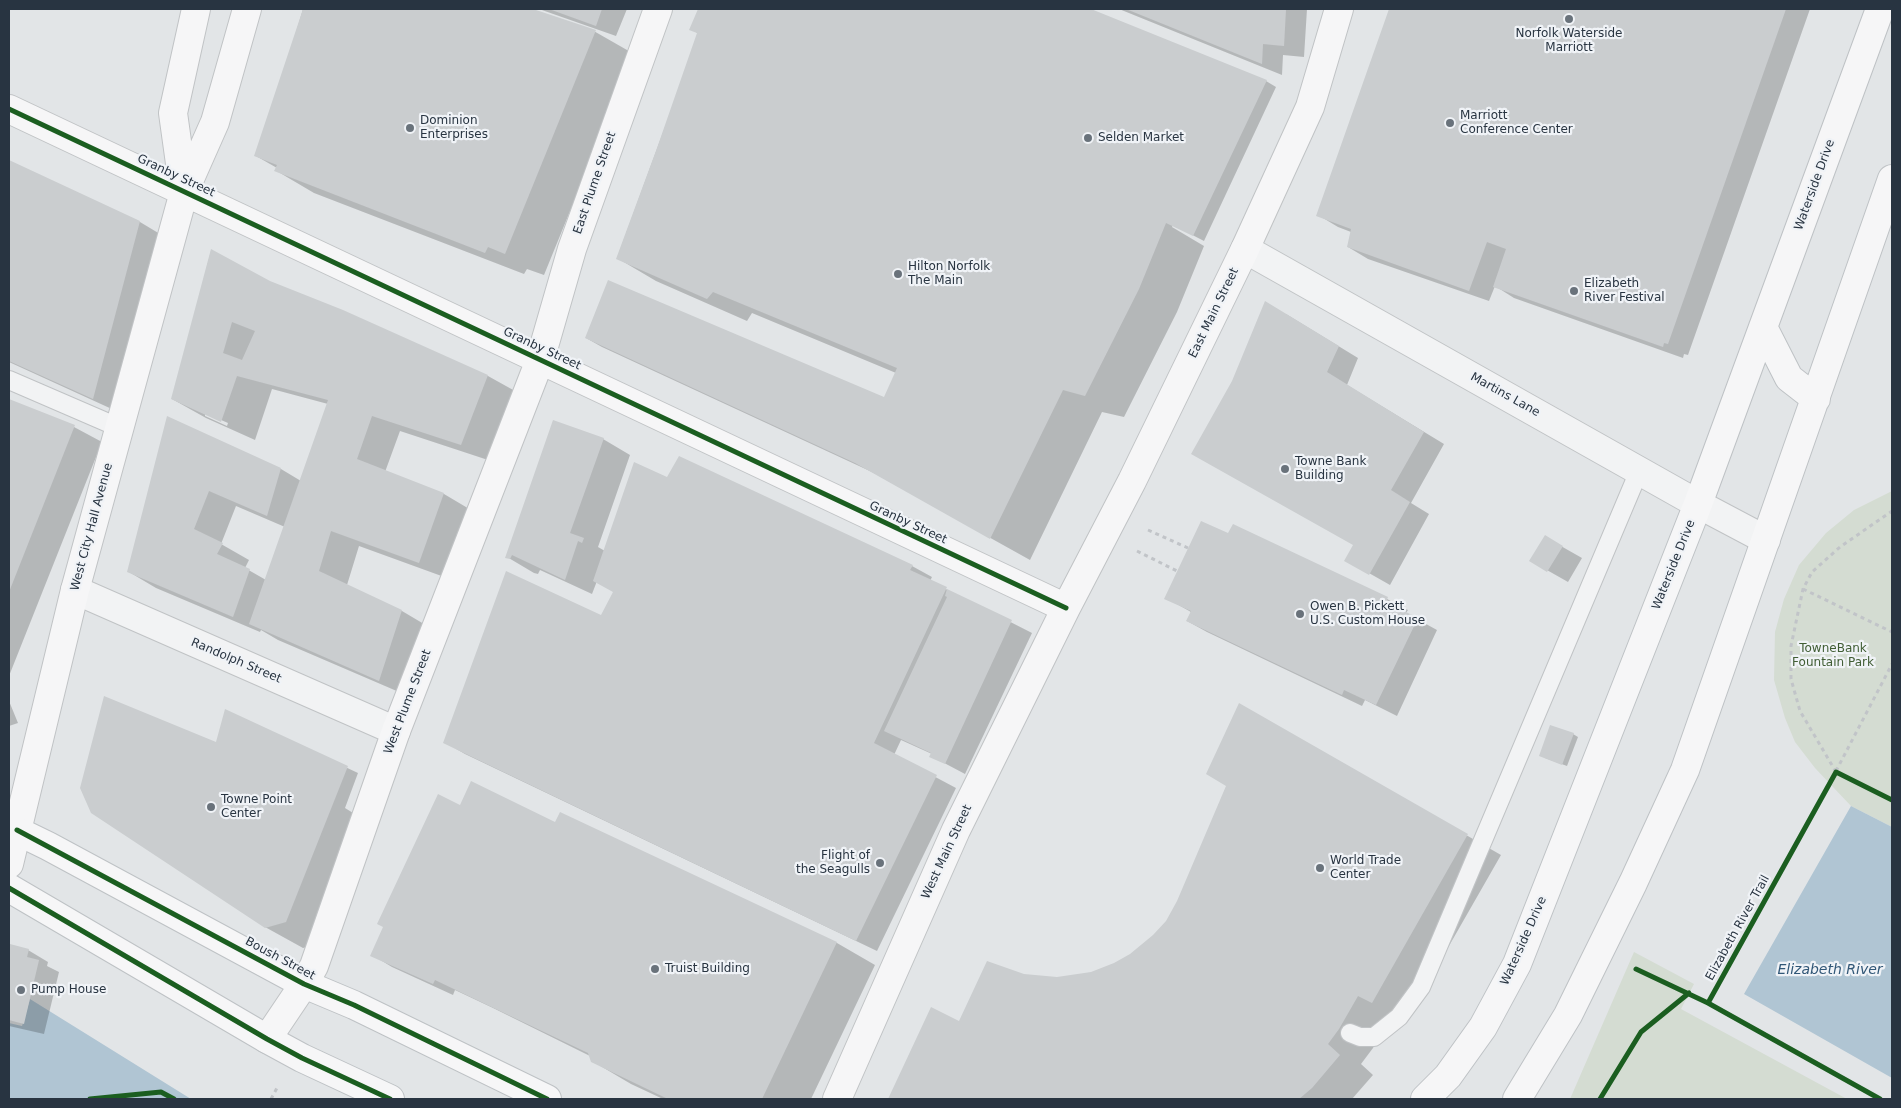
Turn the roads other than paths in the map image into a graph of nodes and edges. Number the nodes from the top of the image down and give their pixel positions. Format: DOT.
graph roads {
  1 [pos="196,9"];
  2 [pos="247,9"];
  3 [pos="658,9"];
  4 [pos="1339,9"];
  5 [pos="1880,9"];
  6 [pos="9,109"];
  7 [pos="1892,179"];
  8 [pos="184,192"];
  9 [pos="1245,249"];
  10 [pos="1763,327"];
  11 [pos="540,360"];
  12 [pos="9,380"];
  13 [pos="1816,399"];
  14 [pos="120,428"];
  15 [pos="1639,471"];
  16 [pos="1698,504"];
  17 [pos="1766,540"];
  18 [pos="75,590"];
  19 [pos="1066,608"];
  20 [pos="396,731"];
  21 [pos="13,828"];
  22 [pos="9,864"];
  23 [pos="9,888"];
  24 [pos="304,984"];
  25 [pos="1350,1033"];
  26 [pos="267,1039"];
  27 [pos="390,1099"];
  28 [pos="546,1099"];
  29 [pos="837,1099"];
  30 [pos="1426,1099"];
  31 [pos="1517,1099"];
  1 -- 8 [label="main road"];
  2 -- 8 [label="main road"];
  3 -- 11 [label="main road, East Plume Street"];
  4 -- 9 [label="main road, East Main Street"];
  5 -- 10 [label="main road, Waterside Drive"];
  6 -- 8 [label="main road, Granby Street"];
  7 -- 13 [label="main road"];
  8 -- 11 [label="main road, Granby Street"];
  8 -- 14 [label="main road, West City Hall Avenue"];
  9 -- 15 [label="street, Martins Lane"];
  9 -- 19 [label="main road, East Main Street"];
  10 -- 13 [label="main road"];
  10 -- 16 [label="main road, Waterside Drive"];
  11 -- 19 [label="main road, Granby Street"];
  11 -- 20 [label="main road, West Plume Street"];
  12 -- 14 [label="lane"];
  13 -- 17 [label="main road"];
  14 -- 18 [label="main road, West City Hall Avenue"];
  15 -- 16 [label="street, Martins Lane"];
  15 -- 25 [label="lane"];
  16 -- 17 [label="street, Martins Lane"];
  16 -- 30 [label="main road, Waterside Drive"];
  17 -- 31 [label="main road"];
  18 -- 20 [label="street, Randolph Street"];
  18 -- 21 [label="main road, West City Hall Avenue"];
  19 -- 29 [label="main road, West Main Street"];
  20 -- 24 [label="main road, West Plume Street"];
  21 -- 22 [label="main road, West City Hall Avenue"];
  21 -- 24 [label="main road, Boush Street"];
  23 -- 26 [label="main road"];
  24 -- 26 [label="main road, West Plume Street"];
  24 -- 28 [label="main road, Boush Street"];
  26 -- 27 [label="main road"];
}
